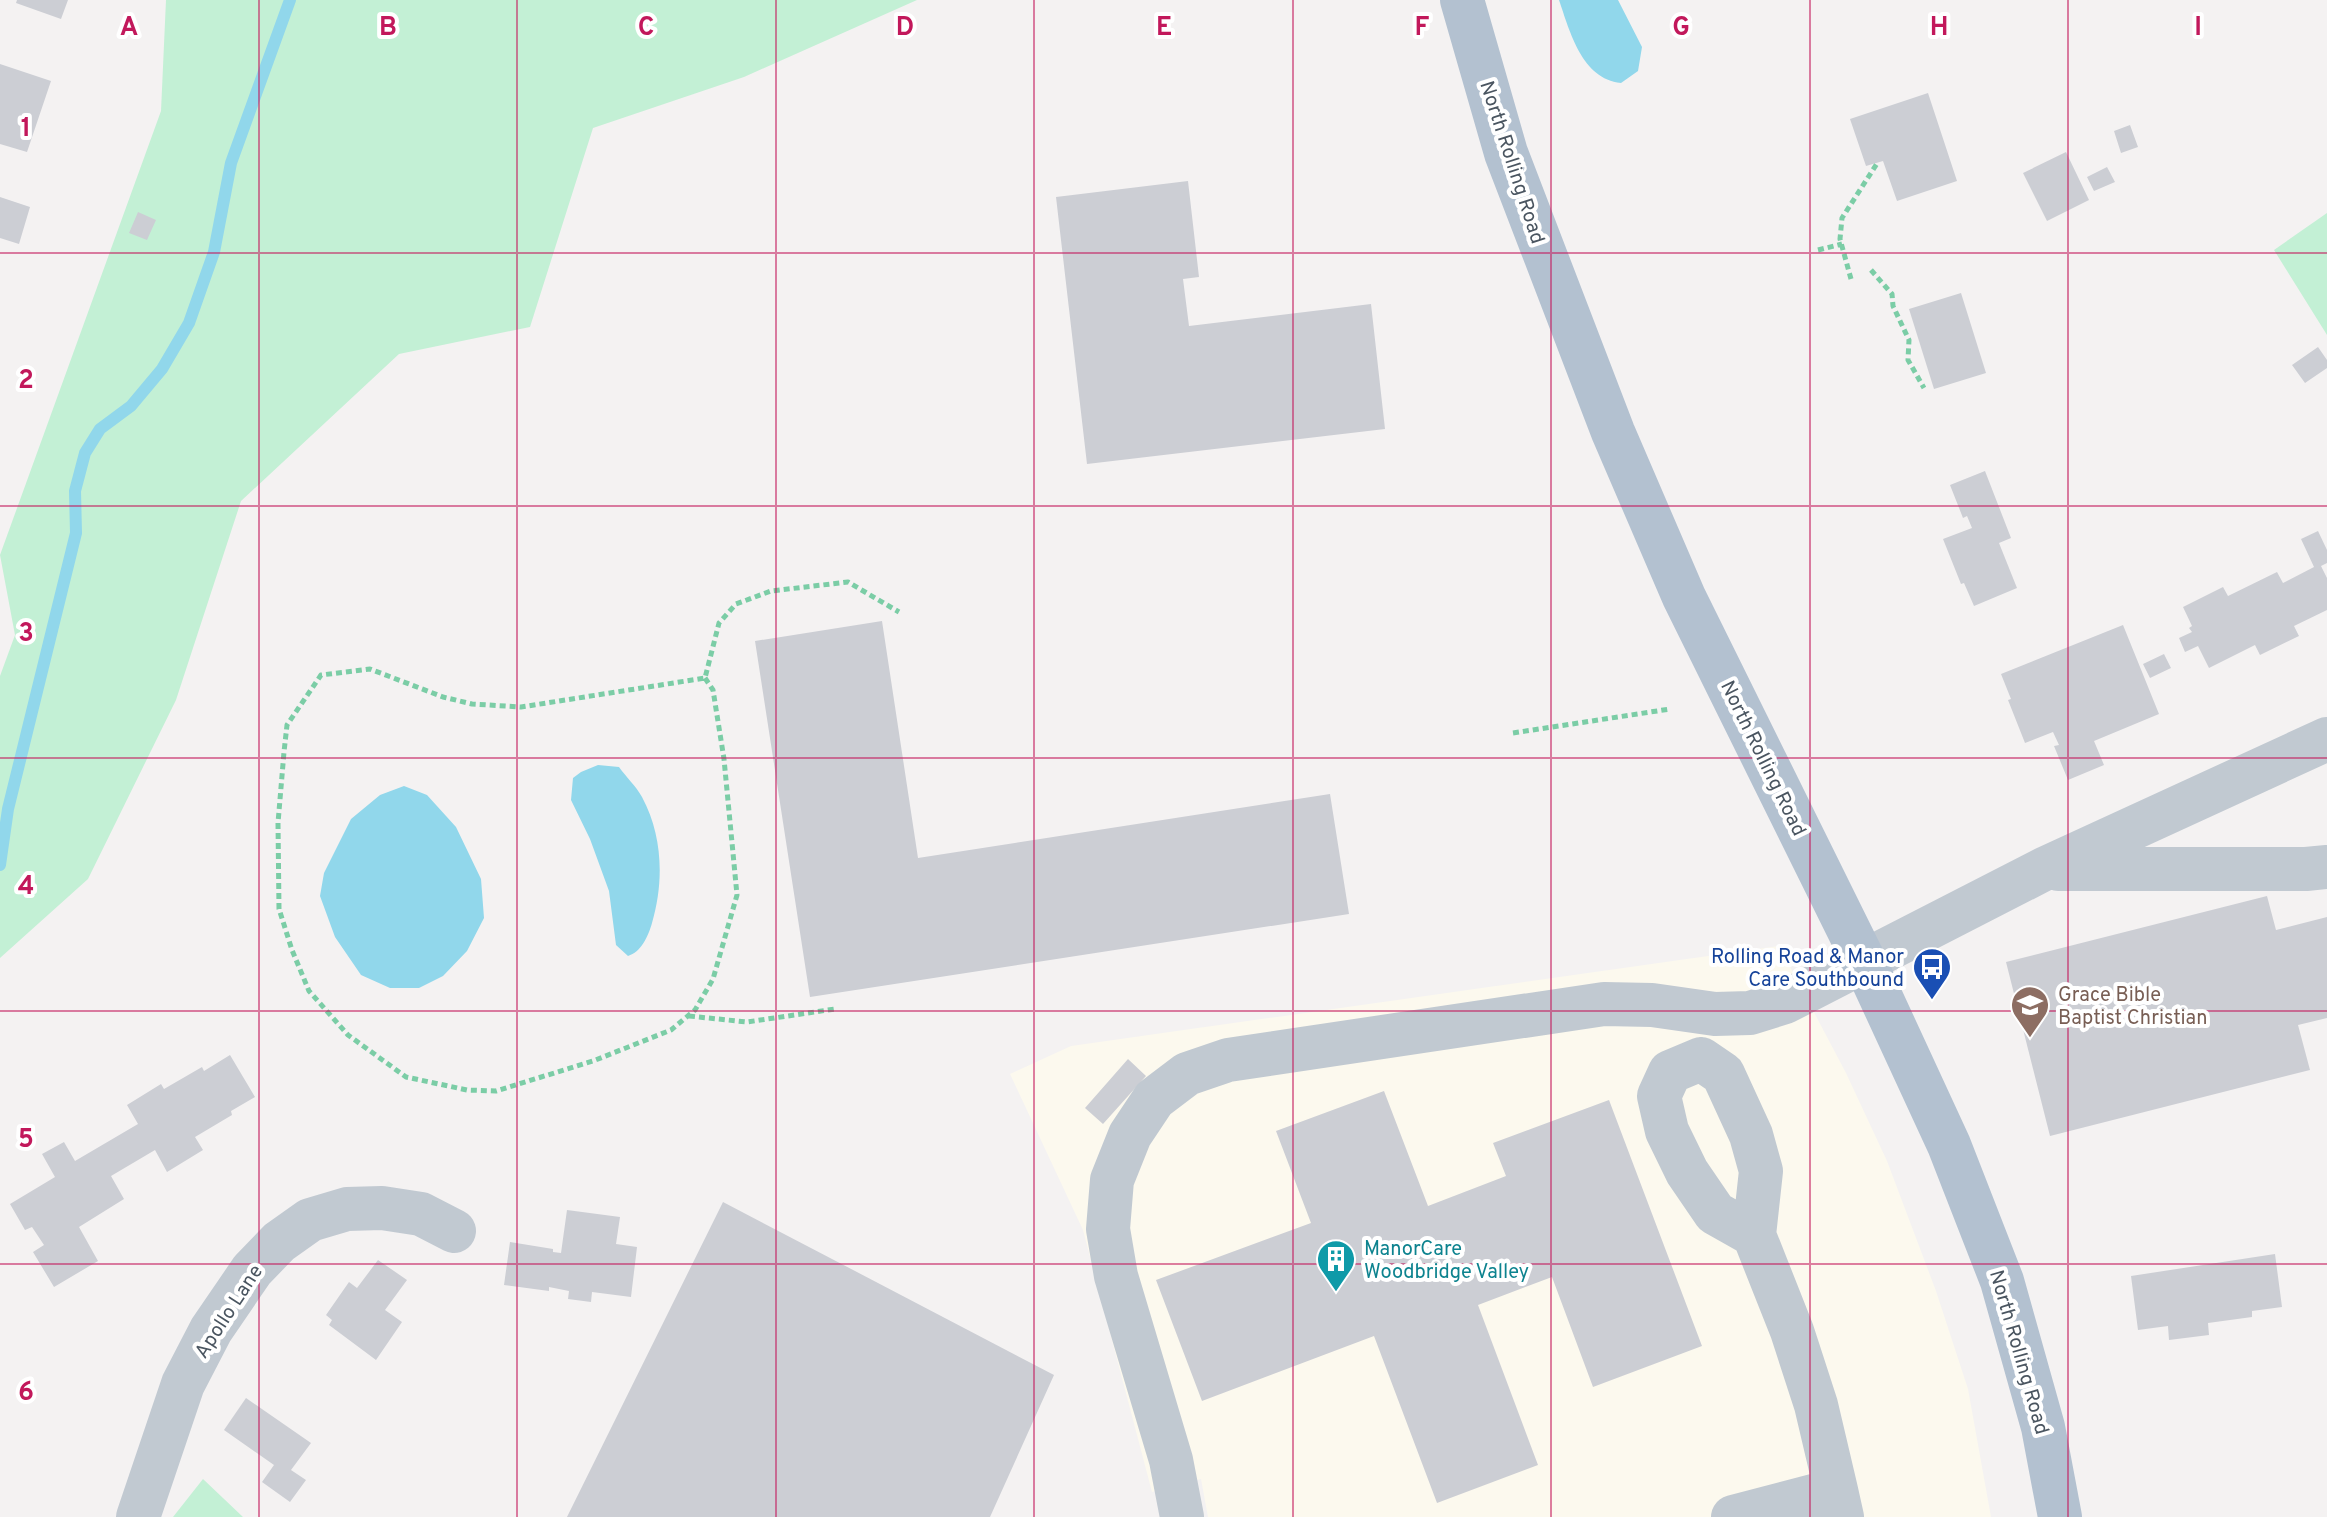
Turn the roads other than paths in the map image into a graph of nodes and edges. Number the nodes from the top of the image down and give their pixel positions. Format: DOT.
graph roads {
  1 [pos="1462,0"];
  2 [pos="2327,739"];
  3 [pos="2327,867"];
  4 [pos="2044,869"];
  5 [pos="1865,963"];
  6 [pos="1715,1014"];
  7 [pos="1701,1059"];
  8 [pos="454,1231"];
  9 [pos="1754,1235"];
  10 [pos="1839,1503"];
  11 [pos="138,1517"];
  12 [pos="1182,1517"];
  13 [pos="1733,1517"];
  14 [pos="2060,1517"];
  1 -- 5 [label="main road, North Rolling Road"];
  2 -- 4 [label="street"];
  3 -- 4 [label="street"];
  4 -- 5 [label="street"];
  5 -- 6 [label="street"];
  5 -- 14 [label="main road, North Rolling Road"];
  6 -- 7 [label="street"];
  6 -- 12 [label="street"];
  7 -- 9 [label="street"];
  7 -- 9 [label="street"];
  8 -- 11 [label="street, Apollo Lane"];
  9 -- 10 [label="street"];
  10 -- 13 [label="street"];
}
